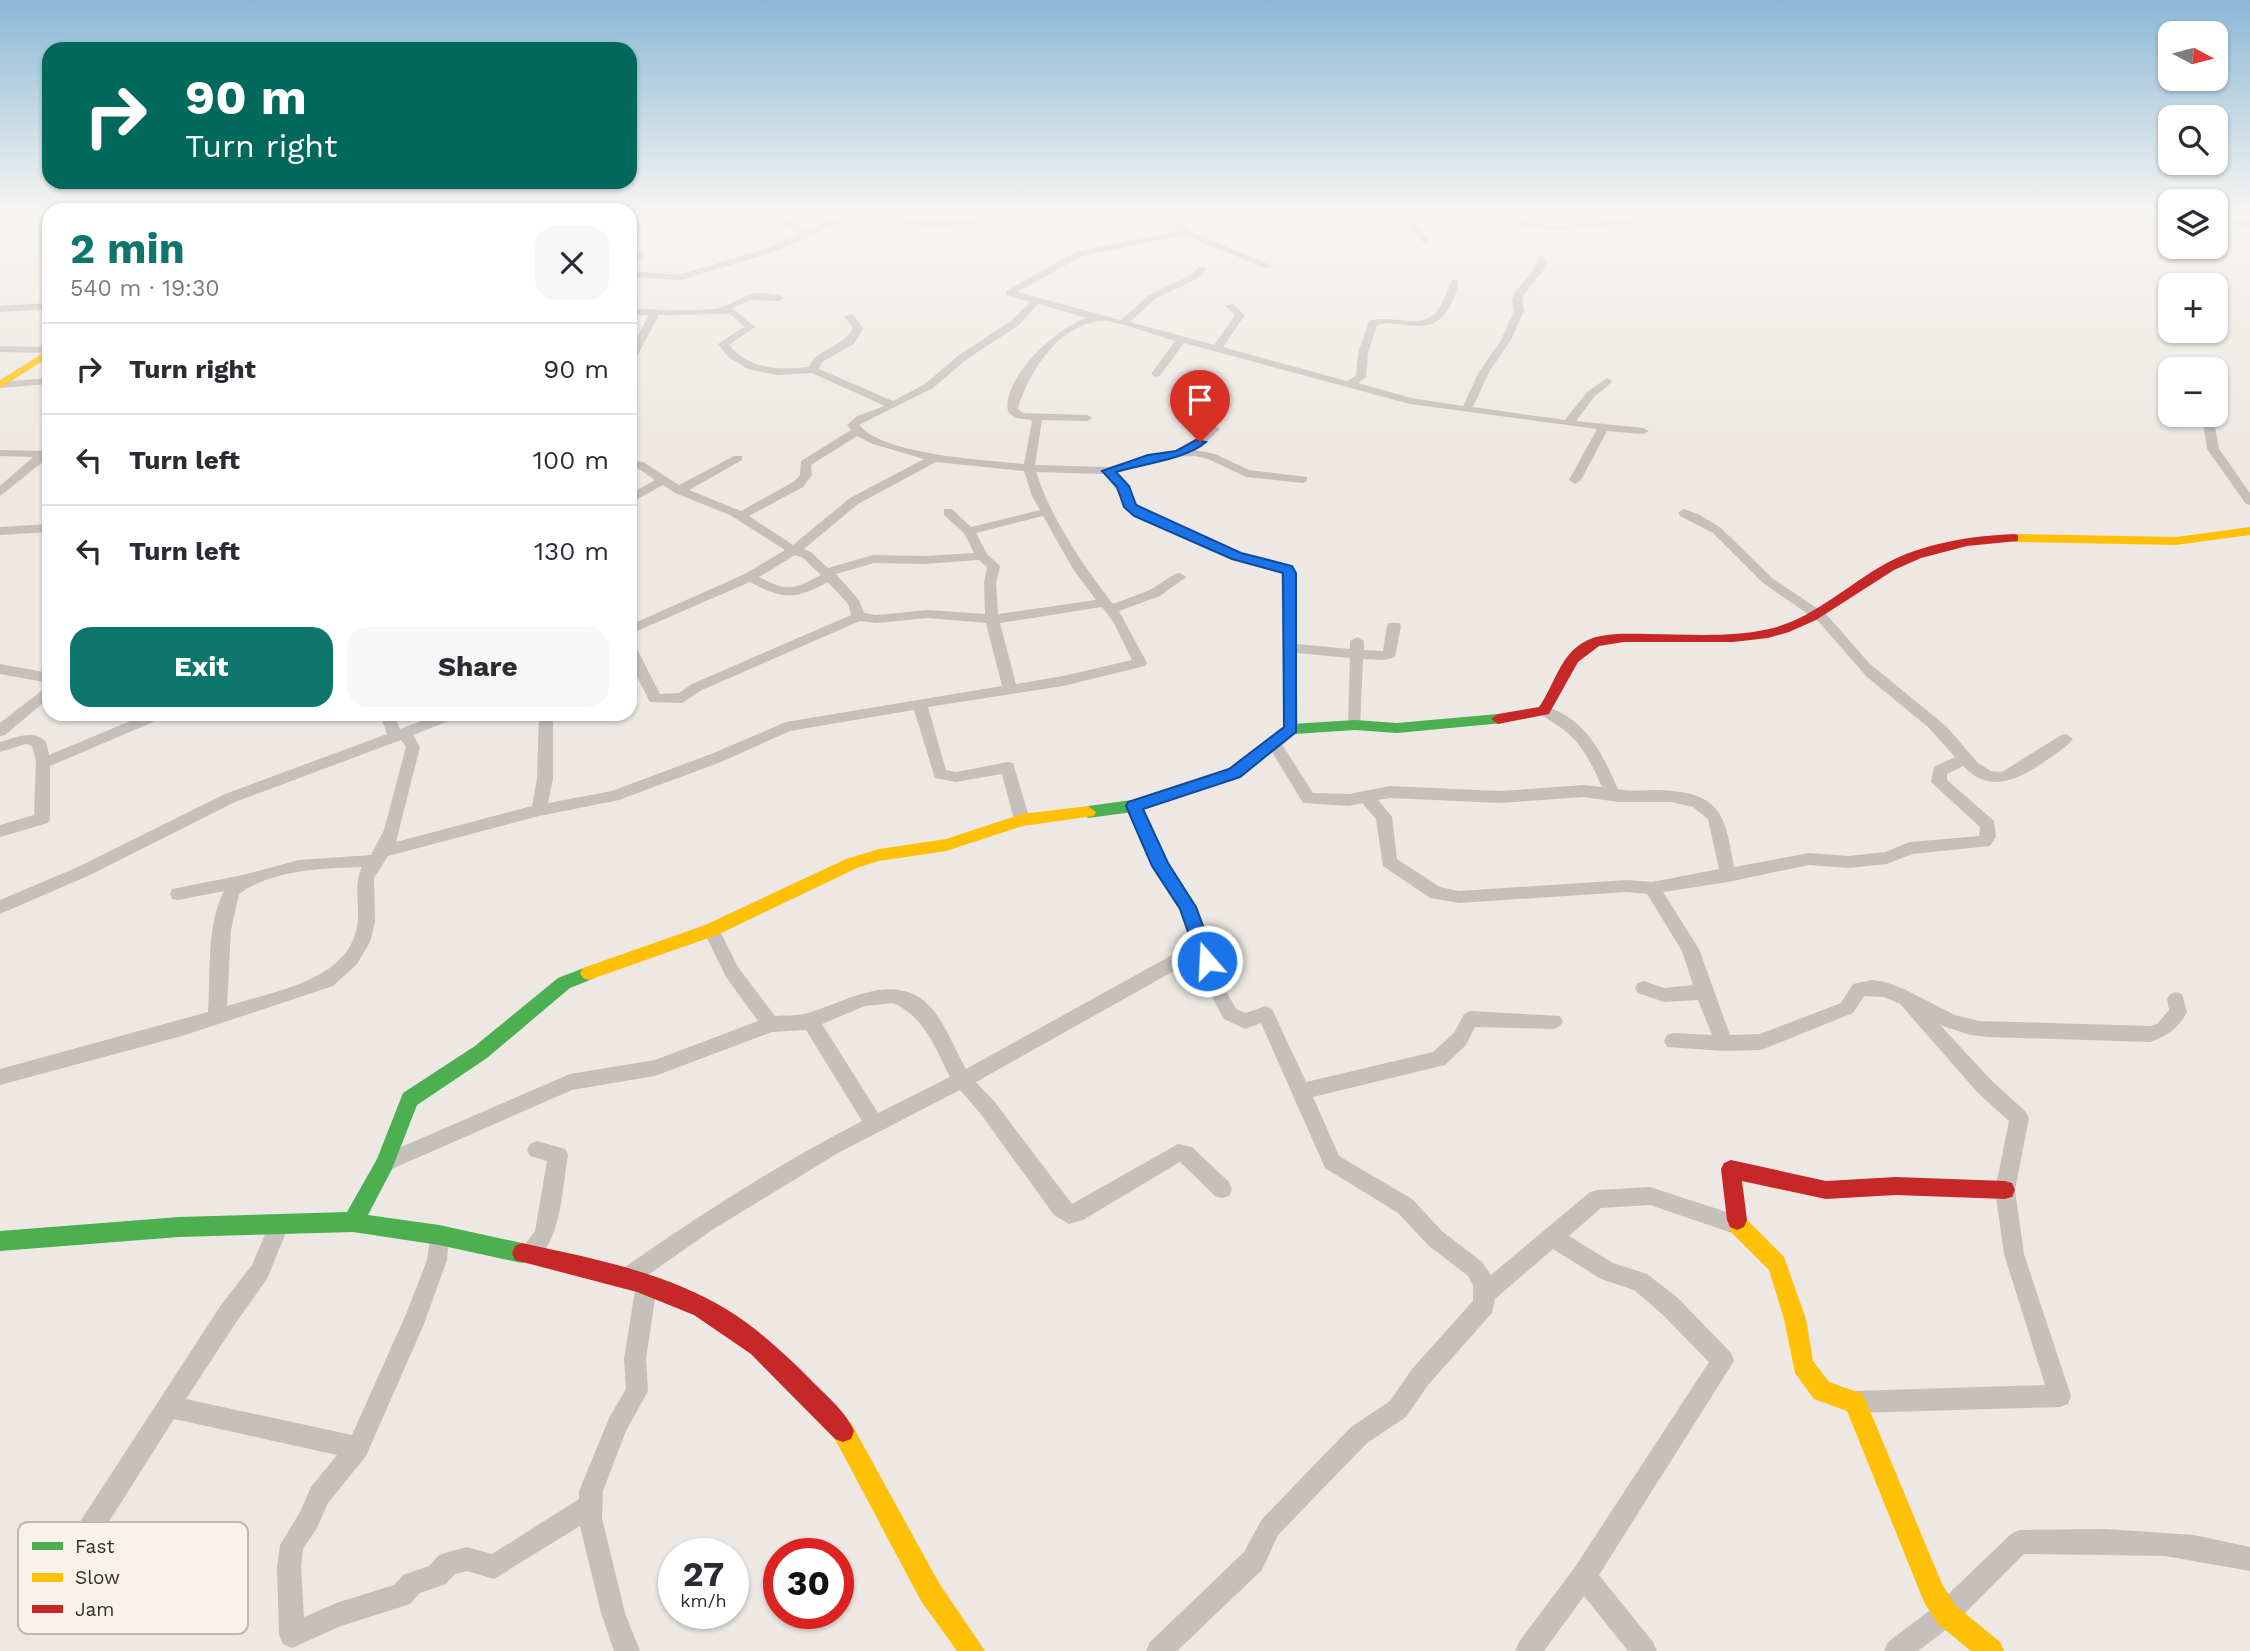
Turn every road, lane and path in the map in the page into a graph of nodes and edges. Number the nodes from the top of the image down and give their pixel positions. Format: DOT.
graph roads {
  1 [pos="1018,288"];
  2 [pos="1171,288"];
  3 [pos="1453,288"];
  4 [pos="1523,288"];
  5 [pos="779,298"];
  6 [pos="1037,300"];
  7 [pos="42,306"];
  8 [pos="1230,306"];
  9 [pos="0,309"];
  10 [pos="722,310"];
  11 [pos="637,312"];
  12 [pos="655,312"];
  13 [pos="849,316"];
  14 [pos="1097,318"];
  15 [pos="1124,322"];
  16 [pos="1181,340"];
  17 [pos="637,347"];
  18 [pos="1218,348"];
  19 [pos="0,349"];
  20 [pos="42,351"];
  21 [pos="42,356"];
  22 [pos="813,370"];
  23 [pos="1156,374"];
  24 [pos="1607,381"];
  25 [pos="42,382"];
  26 [pos="1349,384"];
  27 [pos="0,385"];
  28 [pos="893,406"];
  29 [pos="1466,410"];
  30 [pos="1035,417"];
  31 [pos="1087,418"];
  32 [pos="1569,422"];
  33 [pos="1604,426"];
  34 [pos="2209,427"];
  35 [pos="1214,429"];
  36 [pos="1643,431"];
  37 [pos="856,432"];
  38 [pos="1193,449"];
  39 [pos="0,453"];
  40 [pos="42,454"];
  41 [pos="42,458"];
  42 [pos="738,458"];
  43 [pos="934,458"];
  44 [pos="637,465"];
  45 [pos="1030,468"];
  46 [pos="1108,471"];
  47 [pos="1303,479"];
  48 [pos="663,480"];
  49 [pos="1575,480"];
  50 [pos="679,490"];
  51 [pos="0,492"];
  52 [pos="637,495"];
  53 [pos="2250,501"];
  54 [pos="948,512"];
  55 [pos="1046,512"];
  56 [pos="1684,513"];
  57 [pos="739,517"];
  58 [pos="42,528"];
  59 [pos="0,531"];
  60 [pos="969,531"];
  61 [pos="2245,534"];
  62 [pos="796,549"];
  63 [pos="982,556"];
  64 [pos="829,573"];
  65 [pos="750,577"];
  66 [pos="1180,577"];
  67 [pos="1107,606"];
  68 [pos="1815,612"];
  69 [pos="858,617"];
  70 [pos="992,619"];
  71 [pos="1394,626"];
  72 [pos="637,627"];
  73 [pos="1357,647"];
  74 [pos="1290,648"];
  75 [pos="637,663"];
  76 [pos="0,669"];
  77 [pos="42,677"];
  78 [pos="1010,690"];
  79 [pos="42,696"];
  80 [pos="920,704"];
  81 [pos="1544,711"];
  82 [pos="144,721"];
  83 [pos="391,721"];
  84 [pos="436,721"];
  85 [pos="546,721"];
  86 [pos="1355,725"];
  87 [pos="1291,729"];
  88 [pos="0,732"];
  89 [pos="399,735"];
  90 [pos="2066,739"];
  91 [pos="1273,742"];
  92 [pos="0,747"];
  93 [pos="1965,759"];
  94 [pos="43,760"];
  95 [pos="1612,793"];
  96 [pos="1366,797"];
  97 [pos="1133,806"];
  98 [pos="539,810"];
  99 [pos="1022,820"];
  100 [pos="0,831"];
  101 [pos="378,856"];
  102 [pos="1728,876"];
  103 [pos="250,879"];
  104 [pos="1652,888"];
  105 [pos="177,894"];
  106 [pos="0,907"];
  107 [pos="711,930"];
  108 [pos="1202,947"];
  109 [pos="1644,988"];
  110 [pos="1704,992"];
  111 [pos="2176,999"];
  112 [pos="1908,1002"];
  113 [pos="217,1017"];
  114 [pos="806,1021"];
  115 [pos="1554,1021"];
  116 [pos="771,1024"];
  117 [pos="1672,1041"];
  118 [pos="1724,1044"];
  119 [pos="0,1077"];
  120 [pos="962,1080"];
  121 [pos="1301,1091"];
  122 [pos="876,1125"];
  123 [pos="537,1150"];
  124 [pos="385,1163"];
  125 [pos="1222,1189"];
  126 [pos="2005,1191"];
  127 [pos="354,1222"];
  128 [pos="279,1225"];
  129 [pos="1738,1225"];
  130 [pos="439,1235"];
  131 [pos="1552,1237"];
  132 [pos="0,1241"];
  133 [pos="528,1254"];
  134 [pos="636,1282"];
  135 [pos="1486,1293"];
  136 [pos="1855,1402"];
  137 [pos="171,1407"];
  138 [pos="358,1448"];
  139 [pos="590,1506"];
  140 [pos="94,1522"];
  141 [pos="2250,1559"];
  142 [pos="1584,1576"];
  143 [pos="1946,1614"];
  144 [pos="627,1651"];
  145 [pos="972,1651"];
  146 [pos="1159,1651"];
  147 [pos="1528,1651"];
  148 [pos="1644,1651"];
  149 [pos="1897,1651"];
  150 [pos="1991,1651"];
  1 -- 6 [label="street"];
  2 -- 15 [label="street"];
  3 -- 26 [label="street"];
  4 -- 29 [label="street"];
  5 -- 10 [label="street"];
  6 -- 14 [label="street"];
  6 -- 28 [label="street"];
  7 -- 9 [label="street"];
  8 -- 18 [label="street"];
  10 -- 12 [label="street"];
  10 -- 22 [label="street"];
  11 -- 12 [label="street"];
  12 -- 17 [label="street"];
  13 -- 22 [label="street"];
  14 -- 15 [label="street"];
  14 -- 30 [label="street"];
  15 -- 16 [label="street"];
  16 -- 18 [label="street"];
  16 -- 23 [label="street"];
  18 -- 26 [label="street"];
  19 -- 20 [label="street"];
  21 -- 27 [label="street"];
  22 -- 28 [label="street"];
  24 -- 32 [label="street"];
  25 -- 27 [label="street"];
  26 -- 29 [label="street"];
  28 -- 37 [label="street"];
  29 -- 32 [label="street"];
  30 -- 31 [label="street"];
  30 -- 45 [label="street"];
  32 -- 33 [label="street"];
  33 -- 36 [label="street"];
  33 -- 49 [label="street"];
  34 -- 53 [label="street"];
  35 -- 38 [label="street"];
  37 -- 43 [label="street"];
  37 -- 57 [label="street"];
  38 -- 46 [label="street"];
  38 -- 47 [label="street"];
  39 -- 40 [label="street"];
  41 -- 51 [label="street"];
  42 -- 50 [label="street"];
  43 -- 45 [label="street"];
  43 -- 62 [label="street"];
  44 -- 48 [label="street"];
  45 -- 46 [label="street"];
  45 -- 55 [label="street"];
  46 -- 74 [label="street"];
  48 -- 50 [label="street"];
  48 -- 52 [label="street"];
  50 -- 57 [label="street"];
  54 -- 60 [label="street"];
  55 -- 60 [label="street"];
  55 -- 67 [label="street"];
  56 -- 68 [label="street"];
  57 -- 62 [label="street"];
  58 -- 59 [label="street"];
  60 -- 63 [label="street"];
  61 -- 68 [label="street"];
  62 -- 64 [label="street"];
  62 -- 65 [label="street"];
  63 -- 64 [label="street"];
  63 -- 70 [label="street"];
  64 -- 65 [label="street"];
  64 -- 69 [label="street"];
  65 -- 72 [label="street"];
  66 -- 67 [label="street"];
  67 -- 70 [label="street"];
  67 -- 78 [label="street"];
  68 -- 81 [label="street"];
  68 -- 93 [label="street"];
  69 -- 70 [label="street"];
  69 -- 75 [label="street"];
  70 -- 78 [label="street"];
  71 -- 73 [label="street"];
  73 -- 74 [label="street"];
  73 -- 86 [label="street"];
  74 -- 87 [label="street"];
  76 -- 77 [label="street"];
  78 -- 80 [label="street"];
  79 -- 88 [label="street"];
  80 -- 98 [label="street"];
  80 -- 99 [label="street"];
  81 -- 86 [label="street"];
  81 -- 95 [label="street"];
  82 -- 94 [label="street"];
  83 -- 89 [label="street"];
  84 -- 89 [label="street"];
  85 -- 98 [label="street"];
  86 -- 87 [label="street"];
  87 -- 91 [label="street"];
  89 -- 101 [label="street"];
  89 -- 106 [label="street"];
  90 -- 93 [label="street"];
  91 -- 96 [label="street"];
  91 -- 97 [label="street"];
  92 -- 94 [label="street"];
  93 -- 102 [label="street"];
  94 -- 100 [label="street"];
  95 -- 96 [label="street"];
  95 -- 102 [label="street"];
  96 -- 104 [label="street"];
  97 -- 99 [label="street"];
  97 -- 108 [label="street"];
  98 -- 101 [label="street"];
  99 -- 107 [label="street"];
  101 -- 103 [label="street"];
  101 -- 113 [label="street"];
  102 -- 104 [label="street"];
  103 -- 105 [label="street"];
  103 -- 113 [label="street"];
  104 -- 110 [label="street"];
  107 -- 116 [label="street"];
  107 -- 124 [label="street"];
  108 -- 120 [label="street"];
  108 -- 121 [label="street"];
  109 -- 110 [label="street"];
  110 -- 118 [label="street"];
  111 -- 112 [label="street"];
  112 -- 118 [label="street"];
  112 -- 126 [label="street"];
  113 -- 119 [label="street"];
  114 -- 116 [label="street"];
  114 -- 120 [label="street"];
  114 -- 122 [label="street"];
  115 -- 121 [label="street"];
  116 -- 124 [label="street"];
  117 -- 118 [label="street"];
  120 -- 122 [label="street"];
  120 -- 125 [label="street"];
  121 -- 135 [label="street"];
  122 -- 134 [label="street"];
  123 -- 133 [label="street"];
  124 -- 127 [label="street"];
  126 -- 129 [label="street"];
  126 -- 136 [label="street"];
  127 -- 128 [label="street"];
  127 -- 130 [label="street"];
  128 -- 132 [label="street"];
  128 -- 137 [label="street"];
  129 -- 131 [label="street"];
  129 -- 136 [label="street"];
  130 -- 133 [label="street"];
  130 -- 138 [label="street"];
  131 -- 135 [label="street"];
  131 -- 142 [label="street"];
  133 -- 134 [label="street"];
  134 -- 139 [label="street"];
  134 -- 145 [label="street"];
  135 -- 146 [label="street"];
  136 -- 143 [label="street"];
  137 -- 138 [label="street"];
  137 -- 140 [label="street"];
  138 -- 139 [label="street"];
  139 -- 144 [label="street"];
  141 -- 143 [label="street"];
  142 -- 147 [label="street"];
  142 -- 148 [label="street"];
  143 -- 149 [label="street"];
  143 -- 150 [label="street"];
}
